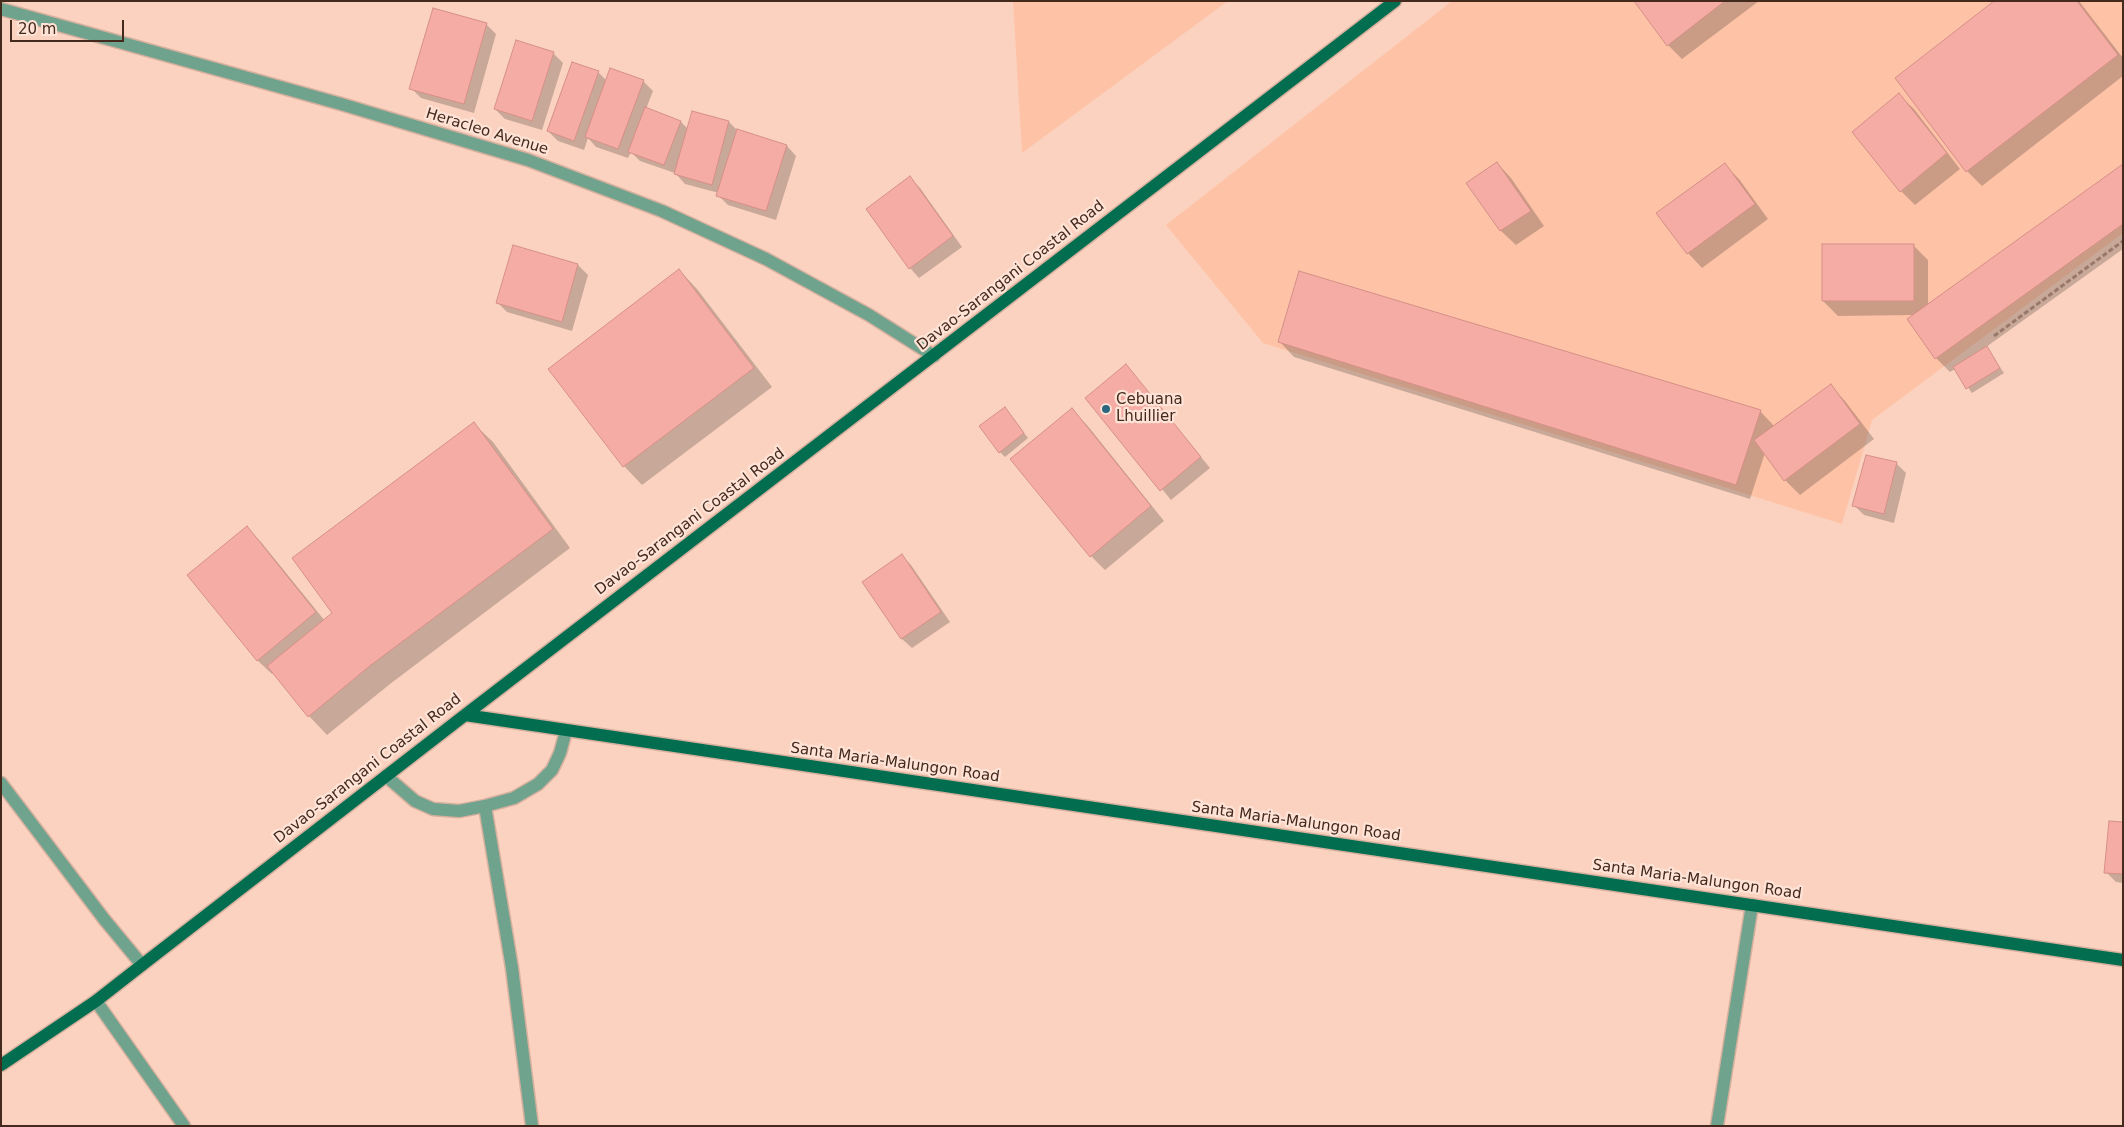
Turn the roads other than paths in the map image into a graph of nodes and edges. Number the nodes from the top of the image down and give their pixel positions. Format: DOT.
graph roads {
  1 [pos="1395,1"];
  2 [pos="1,9"];
  3 [pos="934,356"];
  4 [pos="465,714"];
  5 [pos="566,731"];
  6 [pos="386,776"];
  7 [pos="1,783"];
  8 [pos="485,806"];
  9 [pos="1752,905"];
  10 [pos="2123,960"];
  11 [pos="142,965"];
  12 [pos="96,1001"];
  13 [pos="1,1065"];
  14 [pos="184,1126"];
  15 [pos="532,1126"];
  16 [pos="1717,1126"];
  1 -- 3 [label="main road, Davao-Sarangani Coastal Road"];
  2 -- 3 [label="street, Heracleo Avenue"];
  3 -- 4 [label="main road, Davao-Sarangani Coastal Road"];
  4 -- 5 [label="main road, Santa Maria-Malungon Road"];
  4 -- 6 [label="main road, Davao-Sarangani Coastal Road"];
  5 -- 8 [label="street"];
  5 -- 9 [label="main road, Santa Maria-Malungon Road"];
  6 -- 8 [label="street"];
  6 -- 11 [label="main road, Davao-Sarangani Coastal Road"];
  7 -- 11 [label="street"];
  8 -- 15 [label="street"];
  9 -- 10 [label="main road, Santa Maria-Malungon Road"];
  9 -- 16 [label="street"];
  11 -- 12 [label="main road, Davao-Sarangani Coastal Road"];
  12 -- 13 [label="main road, Davao-Sarangani Coastal Road"];
  12 -- 14 [label="street"];
}
